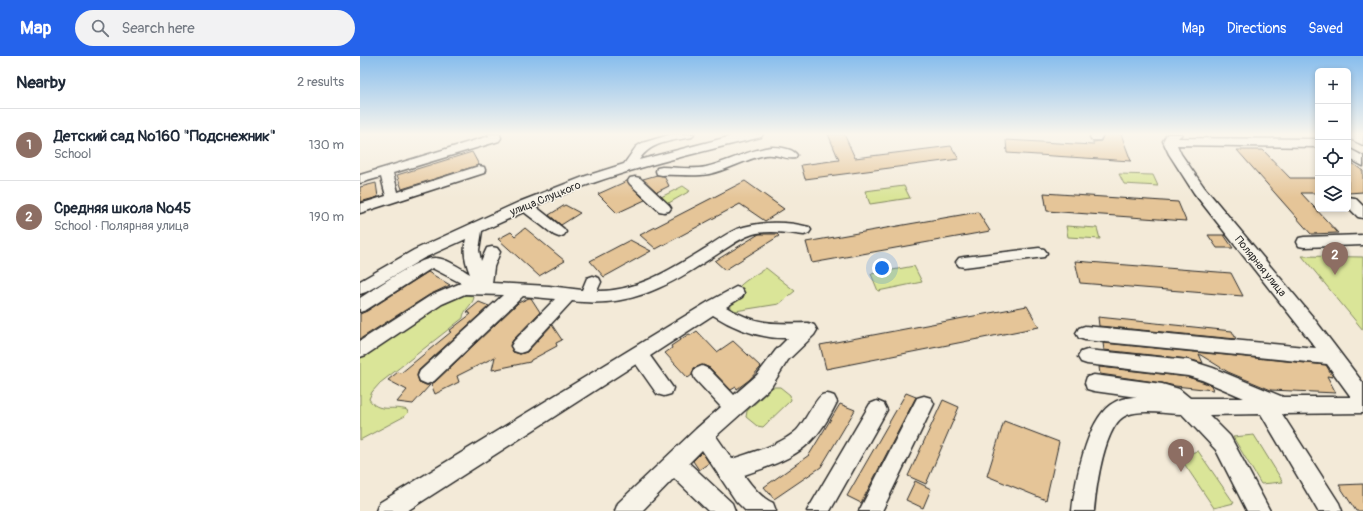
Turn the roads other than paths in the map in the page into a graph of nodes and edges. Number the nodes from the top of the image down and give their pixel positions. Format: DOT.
graph roads {
  1 [pos="435,155"];
  2 [pos="636,155"];
  3 [pos="672,155"];
  4 [pos="753,155"];
  5 [pos="1176,155"];
  6 [pos="1353,155"];
  7 [pos="1363,162"];
  8 [pos="630,167"];
  9 [pos="479,170"];
  10 [pos="386,171"];
  11 [pos="662,171"];
  12 [pos="360,179"];
  13 [pos="635,181"];
  14 [pos="393,198"];
  15 [pos="1351,202"];
  16 [pos="524,205"];
  17 [pos="664,208"];
  18 [pos="360,209"];
  19 [pos="1363,214"];
  20 [pos="475,228"];
  21 [pos="804,230"];
  22 [pos="559,232"];
  23 [pos="1363,240"];
  24 [pos="1304,242"];
  25 [pos="492,252"];
  26 [pos="1039,253"];
  27 [pos="964,262"];
  28 [pos="593,282"];
  29 [pos="360,288"];
  30 [pos="484,288"];
  31 [pos="518,291"];
  32 [pos="736,293"];
  33 [pos="567,296"];
  34 [pos="587,297"];
  35 [pos="360,306"];
  36 [pos="714,306"];
  37 [pos="1085,333"];
  38 [pos="520,346"];
  39 [pos="360,350"];
  40 [pos="638,354"];
  41 [pos="1087,357"];
  42 [pos="1333,357"];
  43 [pos="702,374"];
  44 [pos="427,376"];
  45 [pos="1094,384"];
  46 [pos="664,388"];
  47 [pos="1363,398"];
  48 [pos="827,402"];
  49 [pos="924,404"];
  50 [pos="1274,405"];
  51 [pos="1363,405"];
  52 [pos="1187,406"];
  53 [pos="734,408"];
  54 [pos="877,410"];
  55 [pos="702,435"];
  56 [pos="674,463"];
  57 [pos="728,470"];
  58 [pos="387,511"];
  59 [pos="626,511"];
  60 [pos="724,511"];
  61 [pos="765,511"];
  62 [pos="818,511"];
  63 [pos="870,511"];
  64 [pos="1083,511"];
  65 [pos="1259,511"];
  66 [pos="1331,511"];
  1 -- 10 [label="street"];
  2 -- 8 [label="street"];
  3 -- 8 [label="street, улица Слуцкого"];
  4 -- 11 [label="street"];
  5 -- 42 [label="street, Полярная улица"];
  6 -- 7 [label="street"];
  8 -- 16 [label="street, улица Слуцкого"];
  9 -- 14 [label="street"];
  10 -- 12 [label="street"];
  10 -- 14 [label="street"];
  13 -- 17 [label="street"];
  14 -- 18 [label="street"];
  15 -- 19 [label="street"];
  16 -- 20 [label="street, улица Слуцкого"];
  16 -- 22 [label="street"];
  20 -- 29 [label="street, улица Слуцкого"];
  20 -- 30 [label="street"];
  21 -- 34 [label="street"];
  23 -- 24 [label="street"];
  25 -- 30 [label="street"];
  26 -- 27 [label="street"];
  28 -- 34 [label="street"];
  30 -- 31 [label="street"];
  30 -- 35 [label="street"];
  30 -- 39 [label="street"];
  31 -- 33 [label="street"];
  31 -- 44 [label="street"];
  32 -- 36 [label="street"];
  33 -- 34 [label="street"];
  33 -- 38 [label="street"];
  36 -- 40 [label="street"];
  36 -- 53 [label="street"];
  37 -- 42 [label="street"];
  40 -- 46 [label="street"];
  40 -- 58 [label="street"];
  41 -- 50 [label="street"];
  42 -- 47 [label="street, Полярная улица"];
  43 -- 53 [label="street"];
  45 -- 52 [label="street"];
  48 -- 57 [label="street"];
  49 -- 63 [label="street"];
  50 -- 51 [label="street"];
  50 -- 52 [label="street"];
  50 -- 66 [label="street"];
  52 -- 64 [label="street"];
  52 -- 65 [label="street"];
  53 -- 55 [label="street"];
  54 -- 62 [label="street"];
  55 -- 56 [label="street"];
  55 -- 57 [label="street"];
  56 -- 59 [label="street"];
  56 -- 60 [label="street"];
  57 -- 61 [label="street"];
}
